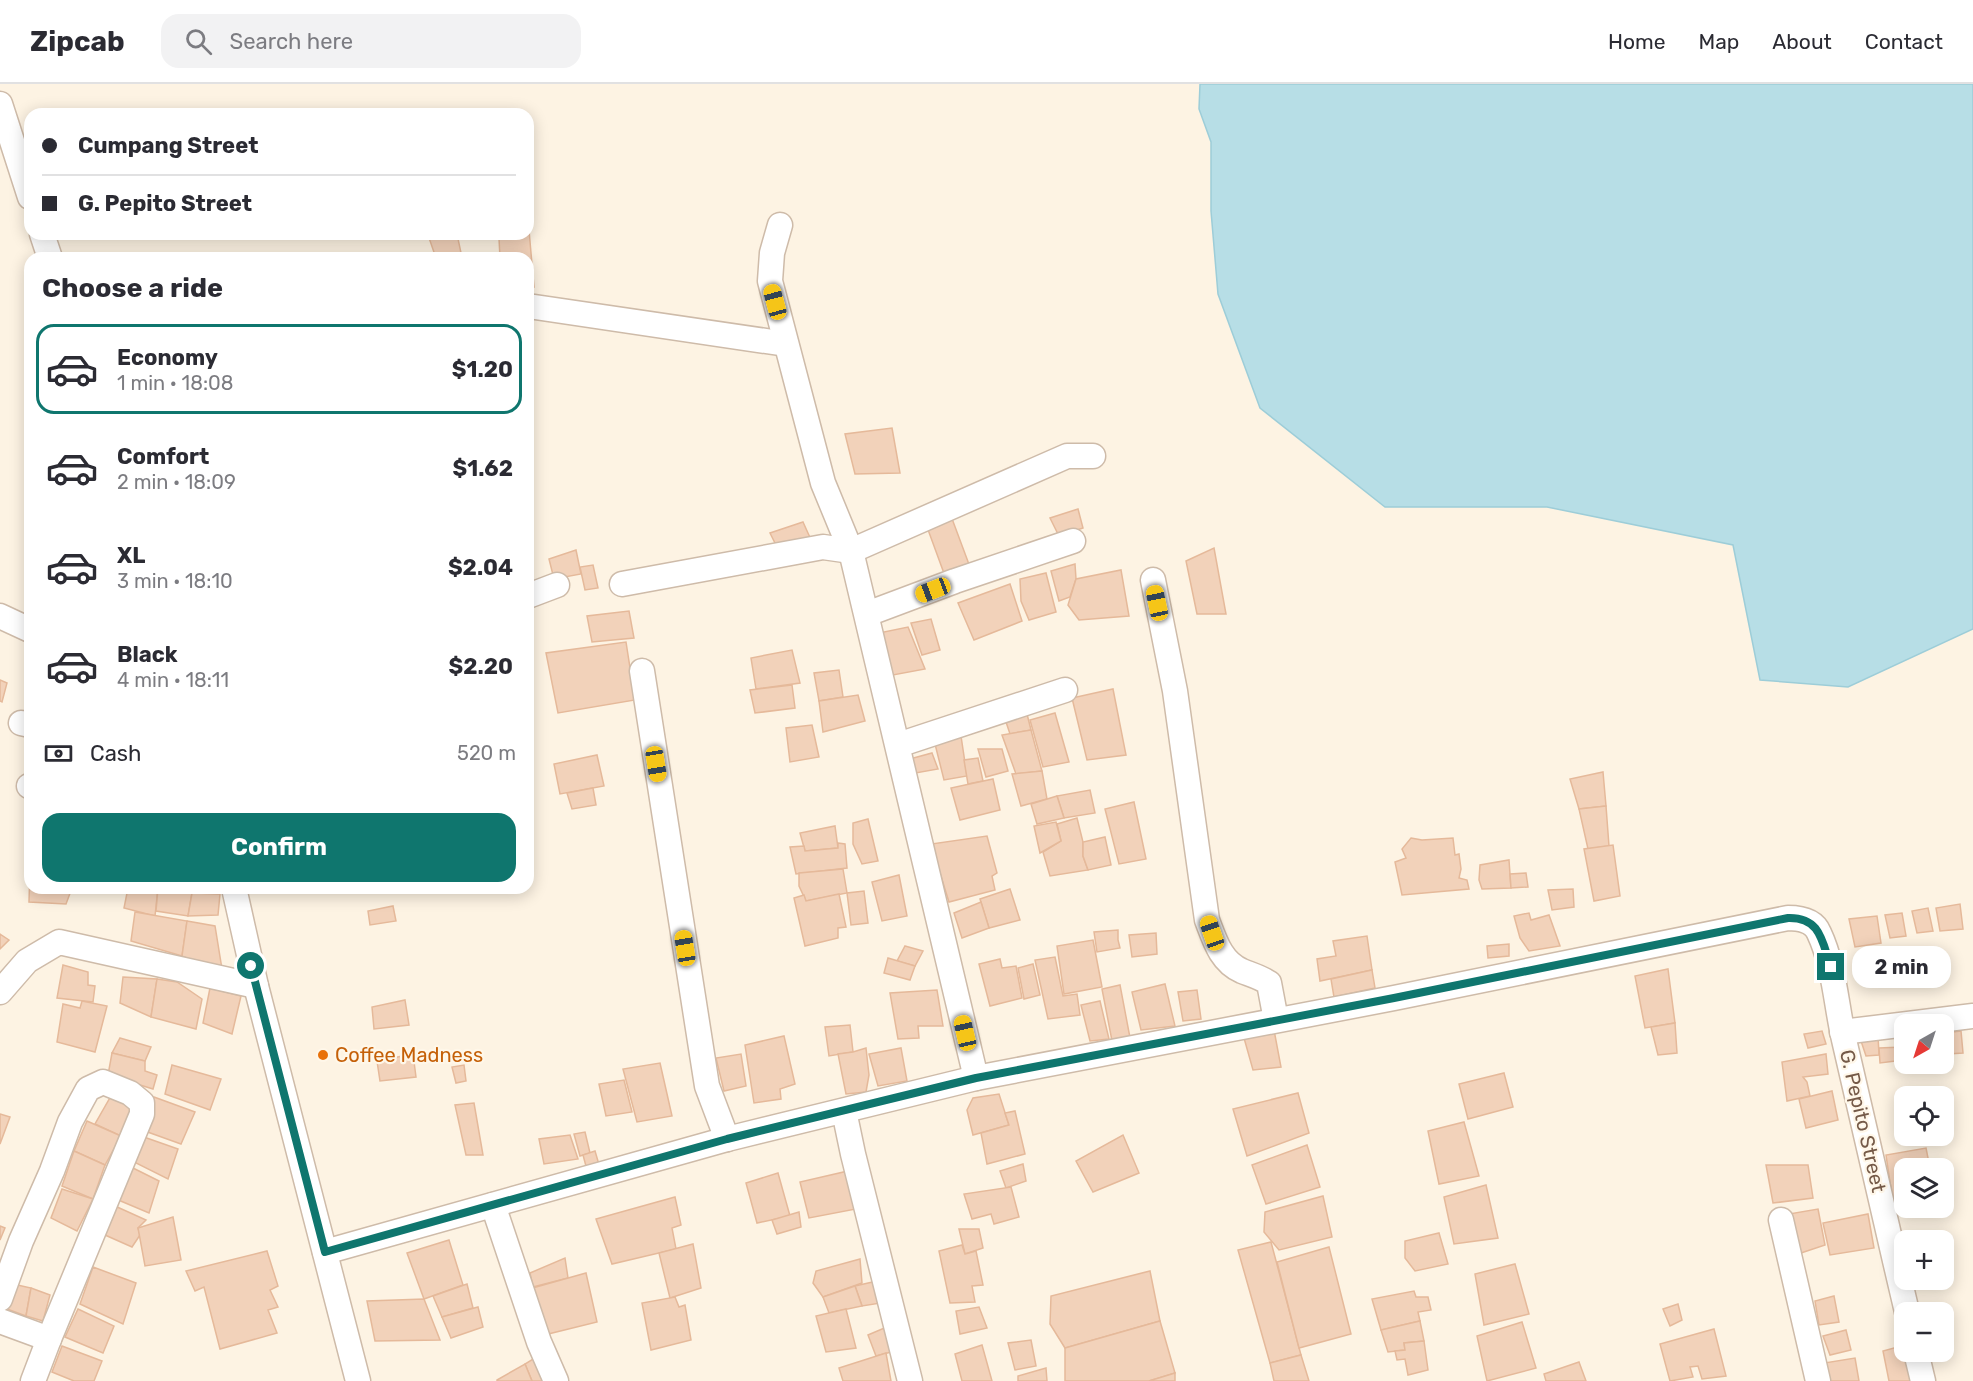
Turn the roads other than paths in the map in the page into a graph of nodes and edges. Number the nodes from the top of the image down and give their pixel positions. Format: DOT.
graph roads {
  1 [pos="0,104"];
  2 [pos="24,178"];
  3 [pos="780,225"];
  4 [pos="534,307"];
  5 [pos="786,344"];
  6 [pos="1093,456"];
  7 [pos="1073,541"];
  8 [pos="851,551"];
  9 [pos="1153,580"];
  10 [pos="622,584"];
  11 [pos="557,585"];
  12 [pos="534,594"];
  13 [pos="867,615"];
  14 [pos="0,616"];
  15 [pos="24,627"];
  16 [pos="642,671"];
  17 [pos="1065,690"];
  18 [pos="898,745"];
  19 [pos="235,894"];
  20 [pos="256,986"];
  21 [pos="0,992"];
  22 [pos="1973,1016"];
  23 [pos="1276,1020"];
  24 [pos="1842,1032"];
  25 [pos="976,1078"];
  26 [pos="844,1111"];
  27 [pos="727,1139"];
  28 [pos="493,1205"];
  29 [pos="1781,1220"];
  30 [pos="325,1252"];
  31 [pos="0,1299"];
  32 [pos="1905,1302"];
  33 [pos="2,1326"];
  34 [pos="49,1339"];
  35 [pos="1918,1362"];
  36 [pos="33,1381"];
  37 [pos="358,1381"];
  38 [pos="556,1381"];
  39 [pos="910,1381"];
  40 [pos="1818,1381"];
  41 [pos="1923,1381"];
  1 -- 2 [label="street"];
  3 -- 5 [label="street"];
  4 -- 5 [label="street"];
  5 -- 8 [label="street"];
  6 -- 8 [label="street"];
  7 -- 13 [label="street"];
  8 -- 10 [label="street"];
  8 -- 13 [label="street"];
  9 -- 23 [label="street"];
  11 -- 12 [label="street"];
  13 -- 18 [label="street"];
  14 -- 15 [label="street"];
  16 -- 27 [label="street"];
  17 -- 18 [label="street"];
  18 -- 25 [label="street"];
  19 -- 20 [label="street"];
  20 -- 21 [label="street"];
  20 -- 30 [label="street"];
  22 -- 24 [label="street"];
  23 -- 24 [label="street, G. Pepito Street"];
  23 -- 25 [label="street"];
  24 -- 32 [label="street, G. Pepito Street"];
  25 -- 26 [label="street"];
  26 -- 27 [label="street"];
  26 -- 39 [label="street"];
  27 -- 28 [label="street"];
  28 -- 30 [label="street"];
  28 -- 38 [label="street"];
  29 -- 40 [label="street"];
  30 -- 37 [label="street"];
  31 -- 34 [label="street"];
  33 -- 34 [label="street"];
  34 -- 36 [label="street"];
  35 -- 41 [label="street"];
}
